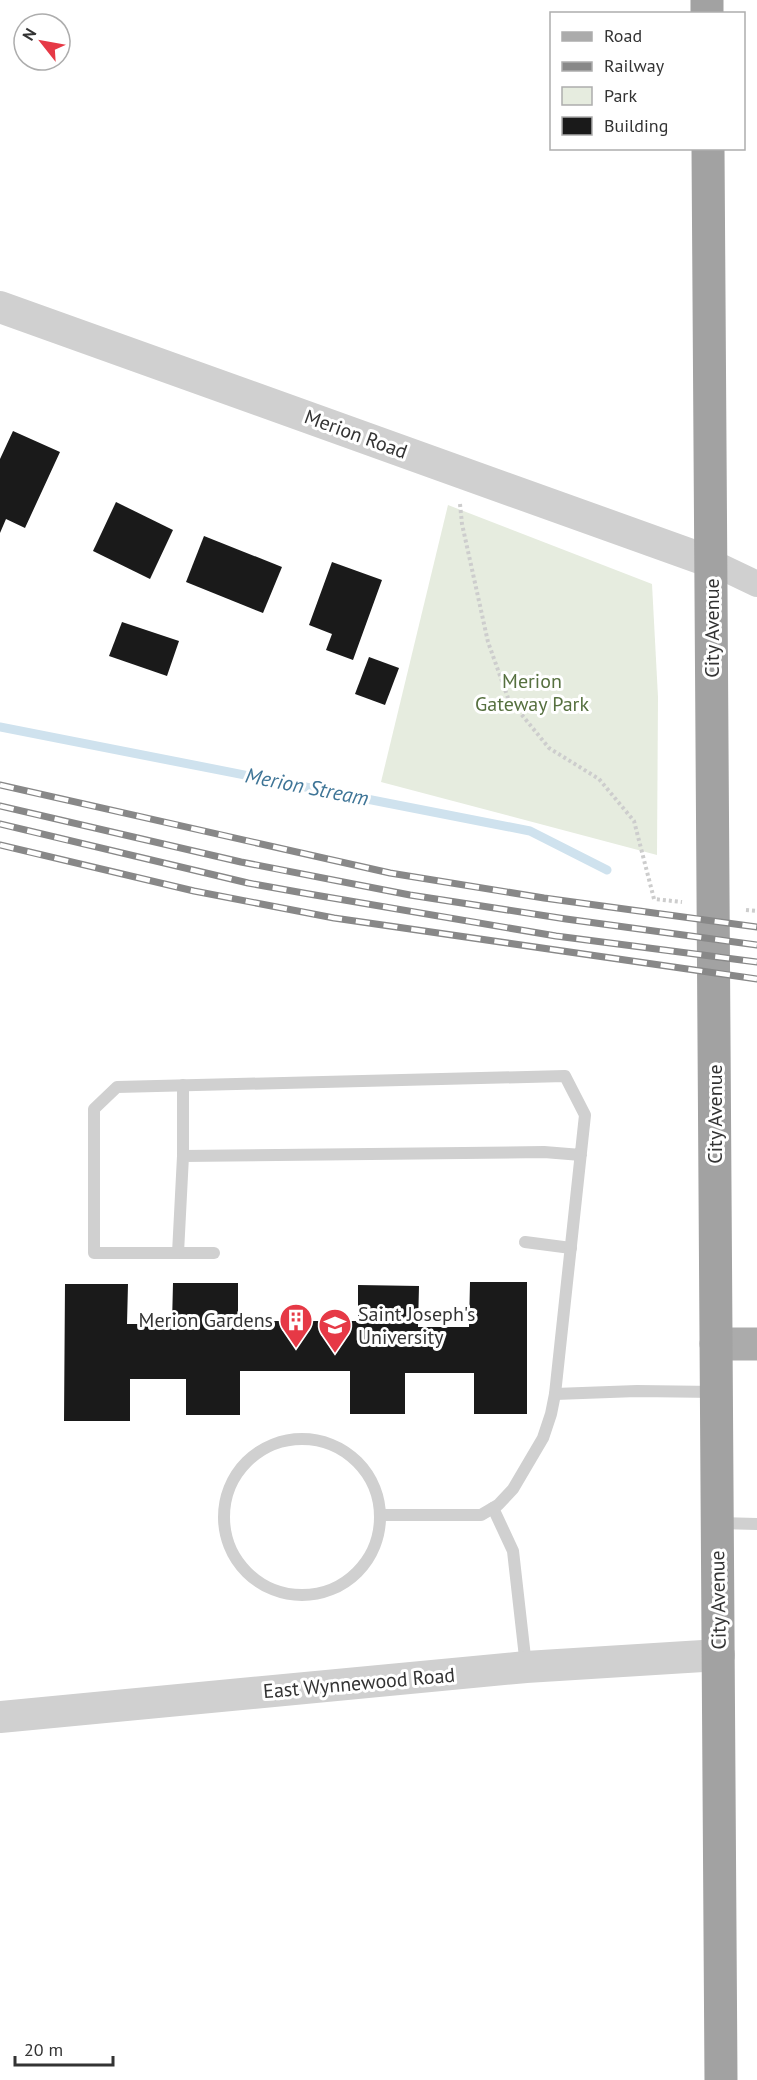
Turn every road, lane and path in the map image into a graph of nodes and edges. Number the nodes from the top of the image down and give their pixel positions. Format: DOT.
graph roads {
  1 [pos="708,150"];
  2 [pos="0,307"];
  3 [pos="457,471"];
  4 [pos="711,562"];
  5 [pos="757,585"];
  6 [pos="654,894"];
  7 [pos="183,1085"];
  8 [pos="581,1155"];
  9 [pos="183,1156"];
  10 [pos="525,1242"];
  11 [pos="571,1248"];
  12 [pos="178,1253"];
  13 [pos="214,1253"];
  14 [pos="716,1344"];
  15 [pos="757,1344"];
  16 [pos="717,1392"];
  17 [pos="555,1394"];
  18 [pos="493,1508"];
  19 [pos="380,1515"];
  20 [pos="718,1523"];
  21 [pos="757,1524"];
  22 [pos="719,1655"];
  23 [pos="526,1667"];
  24 [pos="0,1717"];
  25 [pos="721,2080"];
  1 -- 4 [label="highway, City Avenue"];
  2 -- 3 [label="street, Merion Road"];
  3 -- 4 [label="street, Merion Road"];
  3 -- 6 [label="path"];
  4 -- 5 [label="street"];
  4 -- 14 [label="highway, City Avenue"];
  7 -- 8 [label="lane"];
  7 -- 9 [label="lane"];
  7 -- 12 [label="lane"];
  8 -- 9 [label="lane"];
  8 -- 11 [label="lane"];
  9 -- 12 [label="lane"];
  10 -- 11 [label="lane"];
  11 -- 17 [label="lane"];
  12 -- 13 [label="lane"];
  14 -- 15 [label="main road"];
  14 -- 16 [label="highway, City Avenue"];
  16 -- 17 [label="lane"];
  16 -- 20 [label="highway, City Avenue"];
  17 -- 18 [label="lane"];
  18 -- 19 [label="lane"];
  18 -- 23 [label="lane"];
  19 -- 19 [label="lane"];
  20 -- 21 [label="lane"];
  20 -- 22 [label="highway, City Avenue"];
  22 -- 23 [label="street, East Wynnewood Road"];
  22 -- 25 [label="highway, City Avenue"];
  23 -- 24 [label="street, East Wynnewood Road"];
}
